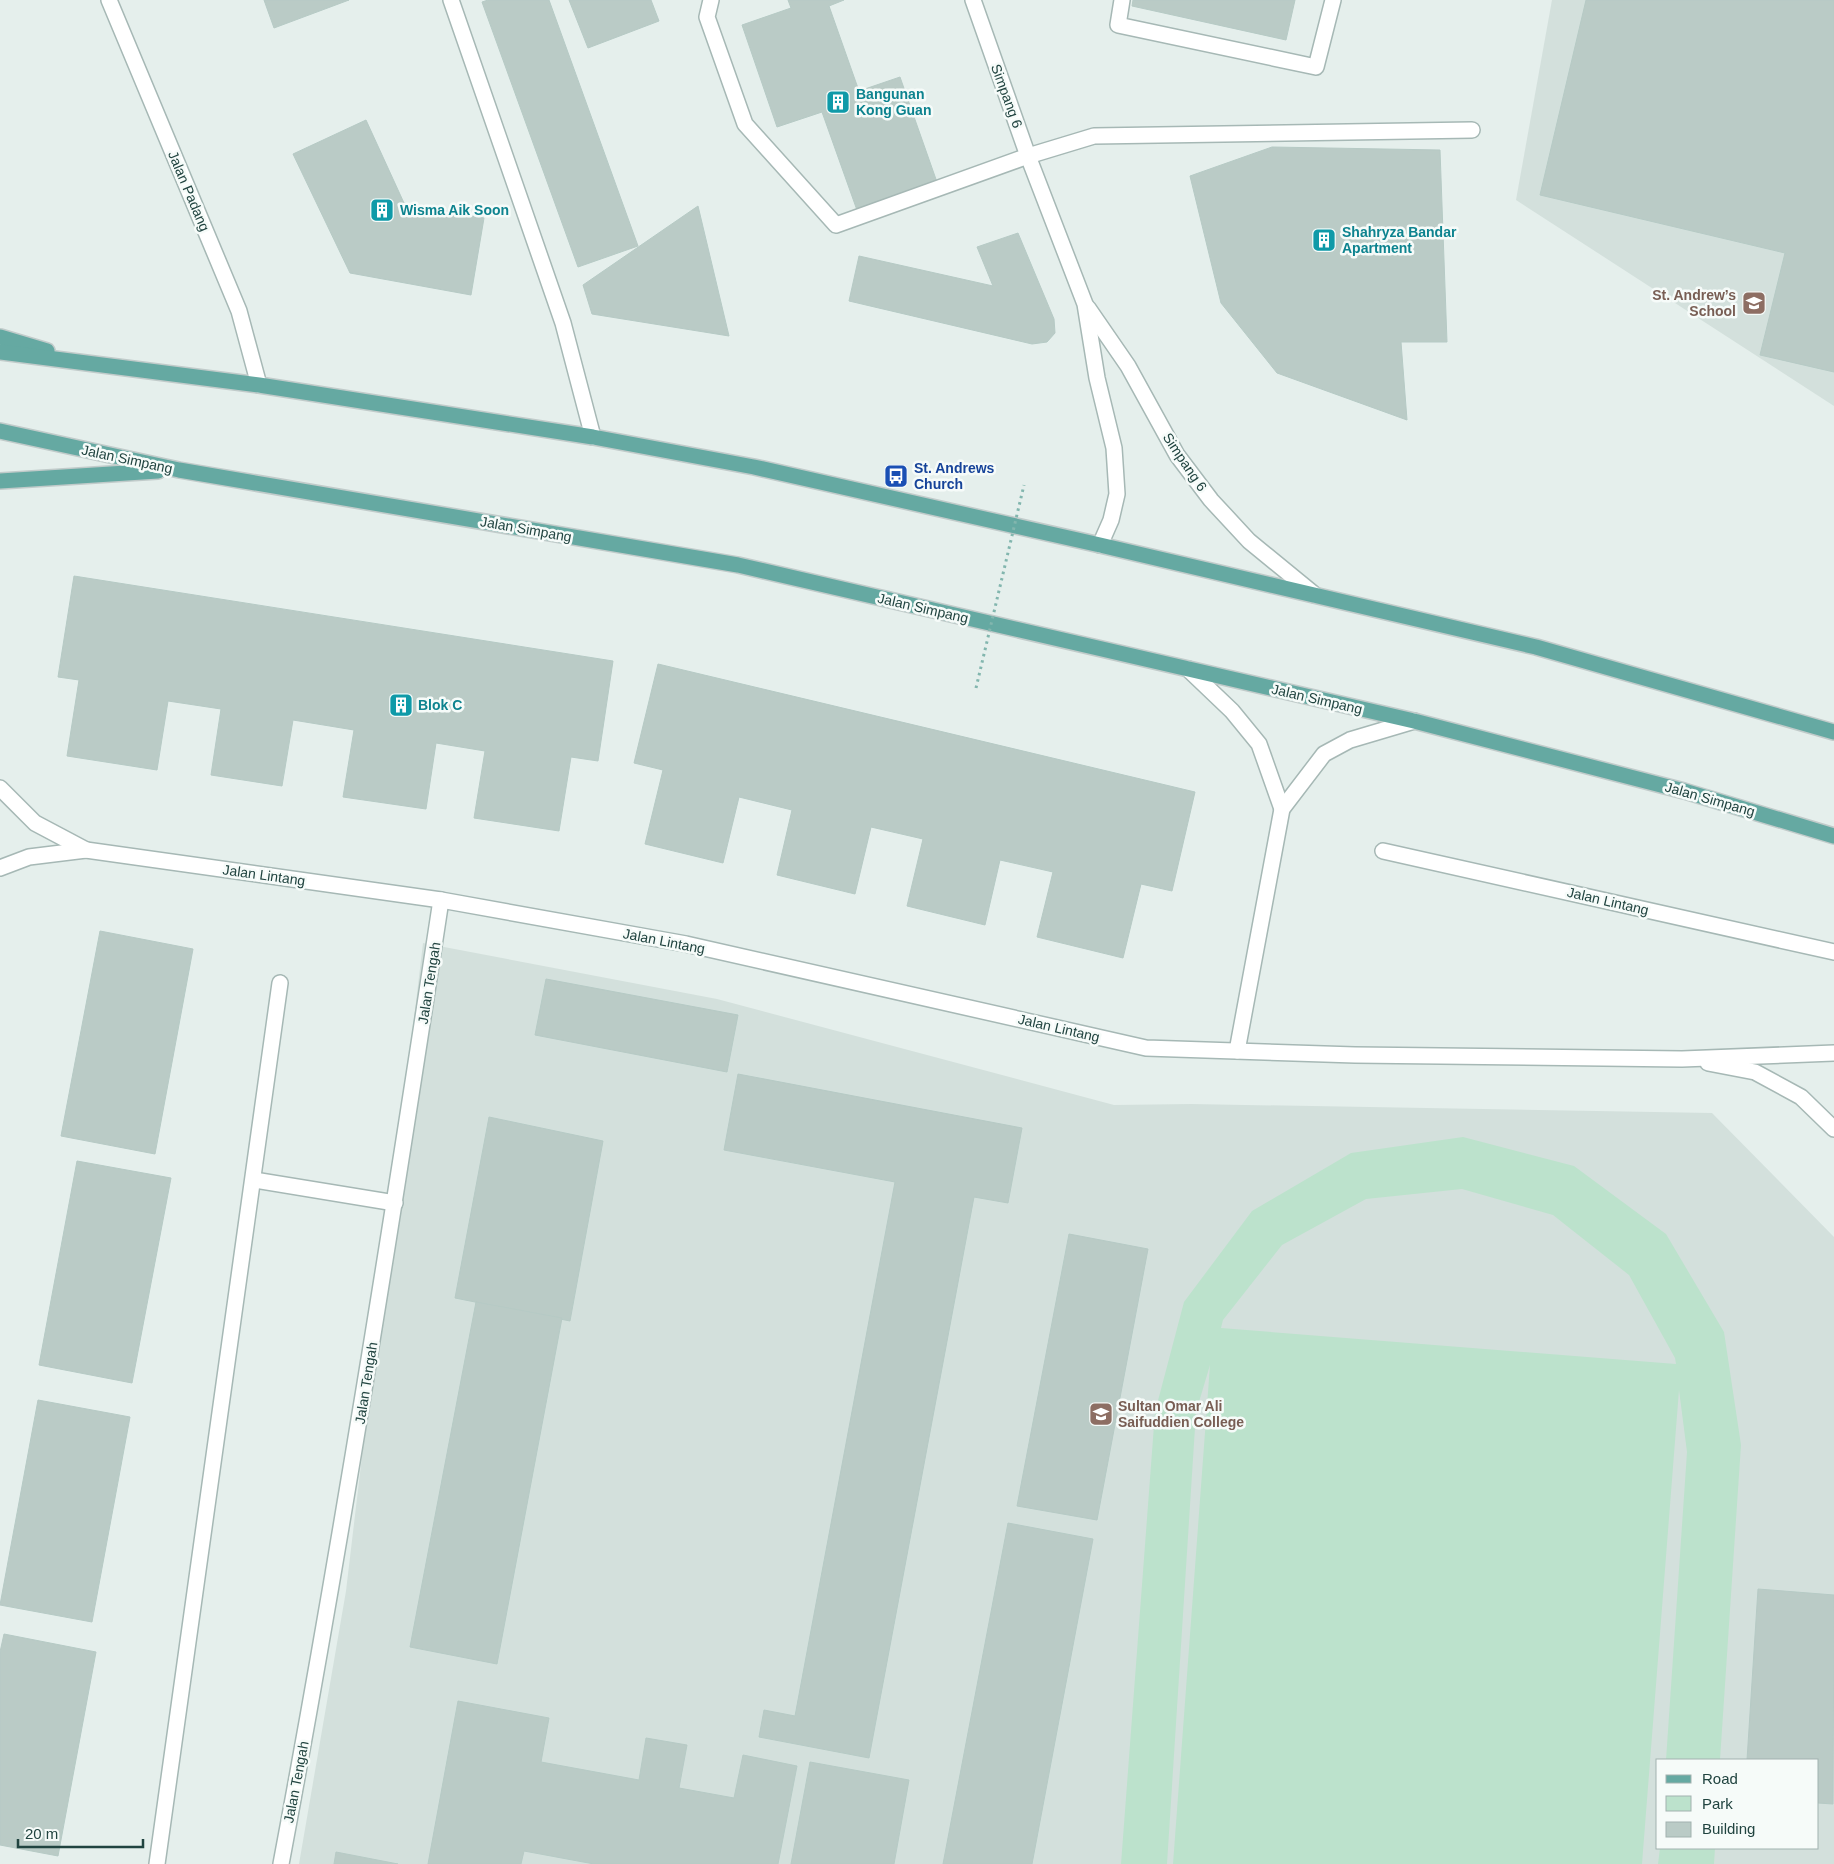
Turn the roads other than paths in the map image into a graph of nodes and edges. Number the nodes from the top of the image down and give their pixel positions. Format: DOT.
graph roads {
  1 [pos="109,0"];
  2 [pos="451,0"];
  3 [pos="711,0"];
  4 [pos="973,0"];
  5 [pos="1122,0"];
  6 [pos="1333,0"];
  7 [pos="1472,130"];
  8 [pos="1028,156"];
  9 [pos="1085,304"];
  10 [pos="0,337"];
  11 [pos="0,352"];
  12 [pos="88,363"];
  13 [pos="259,385"];
  14 [pos="0,432"];
  15 [pos="593,437"];
  16 [pos="179,470"];
  17 [pos="0,481"];
  18 [pos="1100,545"];
  19 [pos="1315,595"];
  20 [pos="1188,669"];
  21 [pos="1414,721"];
  22 [pos="1834,732"];
  23 [pos="0,788"];
  24 [pos="1282,810"];
  25 [pos="1834,836"];
  26 [pos="86,850"];
  27 [pos="1383,851"];
  28 [pos="0,868"];
  29 [pos="441,900"];
  30 [pos="1834,952"];
  31 [pos="280,983"];
  32 [pos="1237,1051"];
  33 [pos="1834,1052"];
  34 [pos="1682,1059"];
  35 [pos="1834,1129"];
  36 [pos="254,1180"];
  37 [pos="395,1203"];
  38 [pos="157,1864"];
  39 [pos="281,1864"];
  1 -- 13 [label="street, Jalan Padang"];
  2 -- 15 [label="street"];
  3 -- 8 [label="street"];
  4 -- 8 [label="street, Simpang 6"];
  5 -- 6 [label="street"];
  7 -- 8 [label="street"];
  8 -- 9 [label="street, Simpang 6"];
  9 -- 18 [label="street, Simpang 6"];
  9 -- 19 [label="street, Simpang 6"];
  10 -- 12 [label="main road"];
  11 -- 12 [label="main road"];
  12 -- 13 [label="main road"];
  13 -- 15 [label="main road"];
  14 -- 16 [label="main road, Jalan Simpang"];
  15 -- 18 [label="main road"];
  16 -- 17 [label="main road"];
  16 -- 20 [label="main road, Jalan Simpang"];
  18 -- 19 [label="main road"];
  19 -- 22 [label="main road"];
  20 -- 21 [label="main road, Jalan Simpang"];
  20 -- 24 [label="street"];
  21 -- 24 [label="street"];
  21 -- 25 [label="main road, Jalan Simpang"];
  23 -- 26 [label="street, Jalan Lintang"];
  24 -- 32 [label="street"];
  26 -- 28 [label="street, Jalan Lintang"];
  26 -- 29 [label="street, Jalan Lintang"];
  27 -- 30 [label="street, Jalan Lintang"];
  29 -- 32 [label="street, Jalan Lintang"];
  29 -- 37 [label="street, Jalan Tengah"];
  31 -- 36 [label="street"];
  32 -- 34 [label="street, Jalan Lintang"];
  33 -- 34 [label="street, Jalan Lintang"];
  34 -- 35 [label="street, Jalan Lintang"];
  36 -- 37 [label="street"];
  36 -- 38 [label="street"];
  37 -- 39 [label="street, Jalan Tengah"];
}
